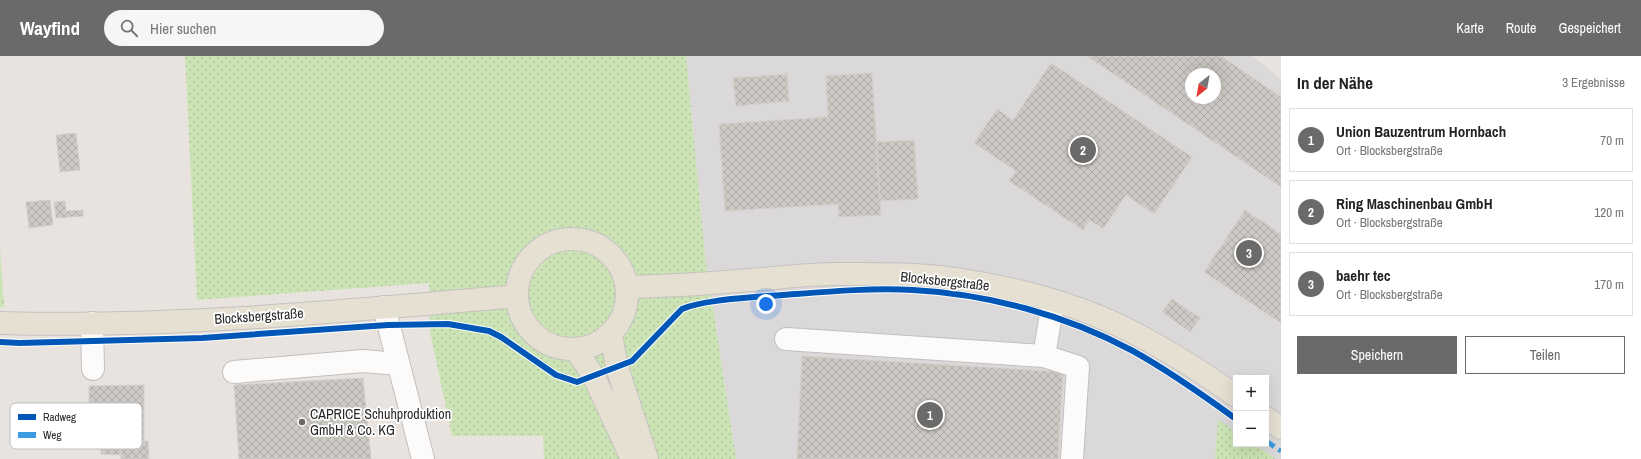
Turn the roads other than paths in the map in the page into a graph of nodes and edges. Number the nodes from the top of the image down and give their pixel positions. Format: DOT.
graph roads {
  1 [pos="628,288"];
  2 [pos="517,296"];
  3 [pos="1053,302"];
  4 [pos="384,307"];
  5 [pos="0,323"];
  6 [pos="92,323"];
  7 [pos="611,334"];
  8 [pos="786,339"];
  9 [pos="576,350"];
  10 [pos="1044,356"];
  11 [pos="398,364"];
  12 [pos="93,369"];
  13 [pos="234,372"];
  14 [pos="1233,394"];
  15 [pos="1269,420"];
  16 [pos="1281,428"];
  17 [pos="423,459"];
  18 [pos="632,459"];
  19 [pos="647,459"];
  20 [pos="1072,459"];
  1 -- 2 [label="main road"];
  1 -- 3 [label="main road, Blocksbergstraße"];
  1 -- 7 [label="main road"];
  2 -- 4 [label="main road, Blocksbergstraße"];
  2 -- 9 [label="main road"];
  3 -- 10 [label="lane"];
  3 -- 14 [label="main road, Blocksbergstraße"];
  4 -- 6 [label="main road, Blocksbergstraße"];
  4 -- 11 [label="lane"];
  5 -- 6 [label="main road, Blocksbergstraße"];
  6 -- 12 [label="lane"];
  7 -- 9 [label="main road"];
  7 -- 19 [label="main road"];
  8 -- 10 [label="lane"];
  9 -- 18 [label="main road"];
  10 -- 20 [label="lane"];
  11 -- 13 [label="lane"];
  11 -- 17 [label="lane"];
  15 -- 16 [label="main road"];
}
